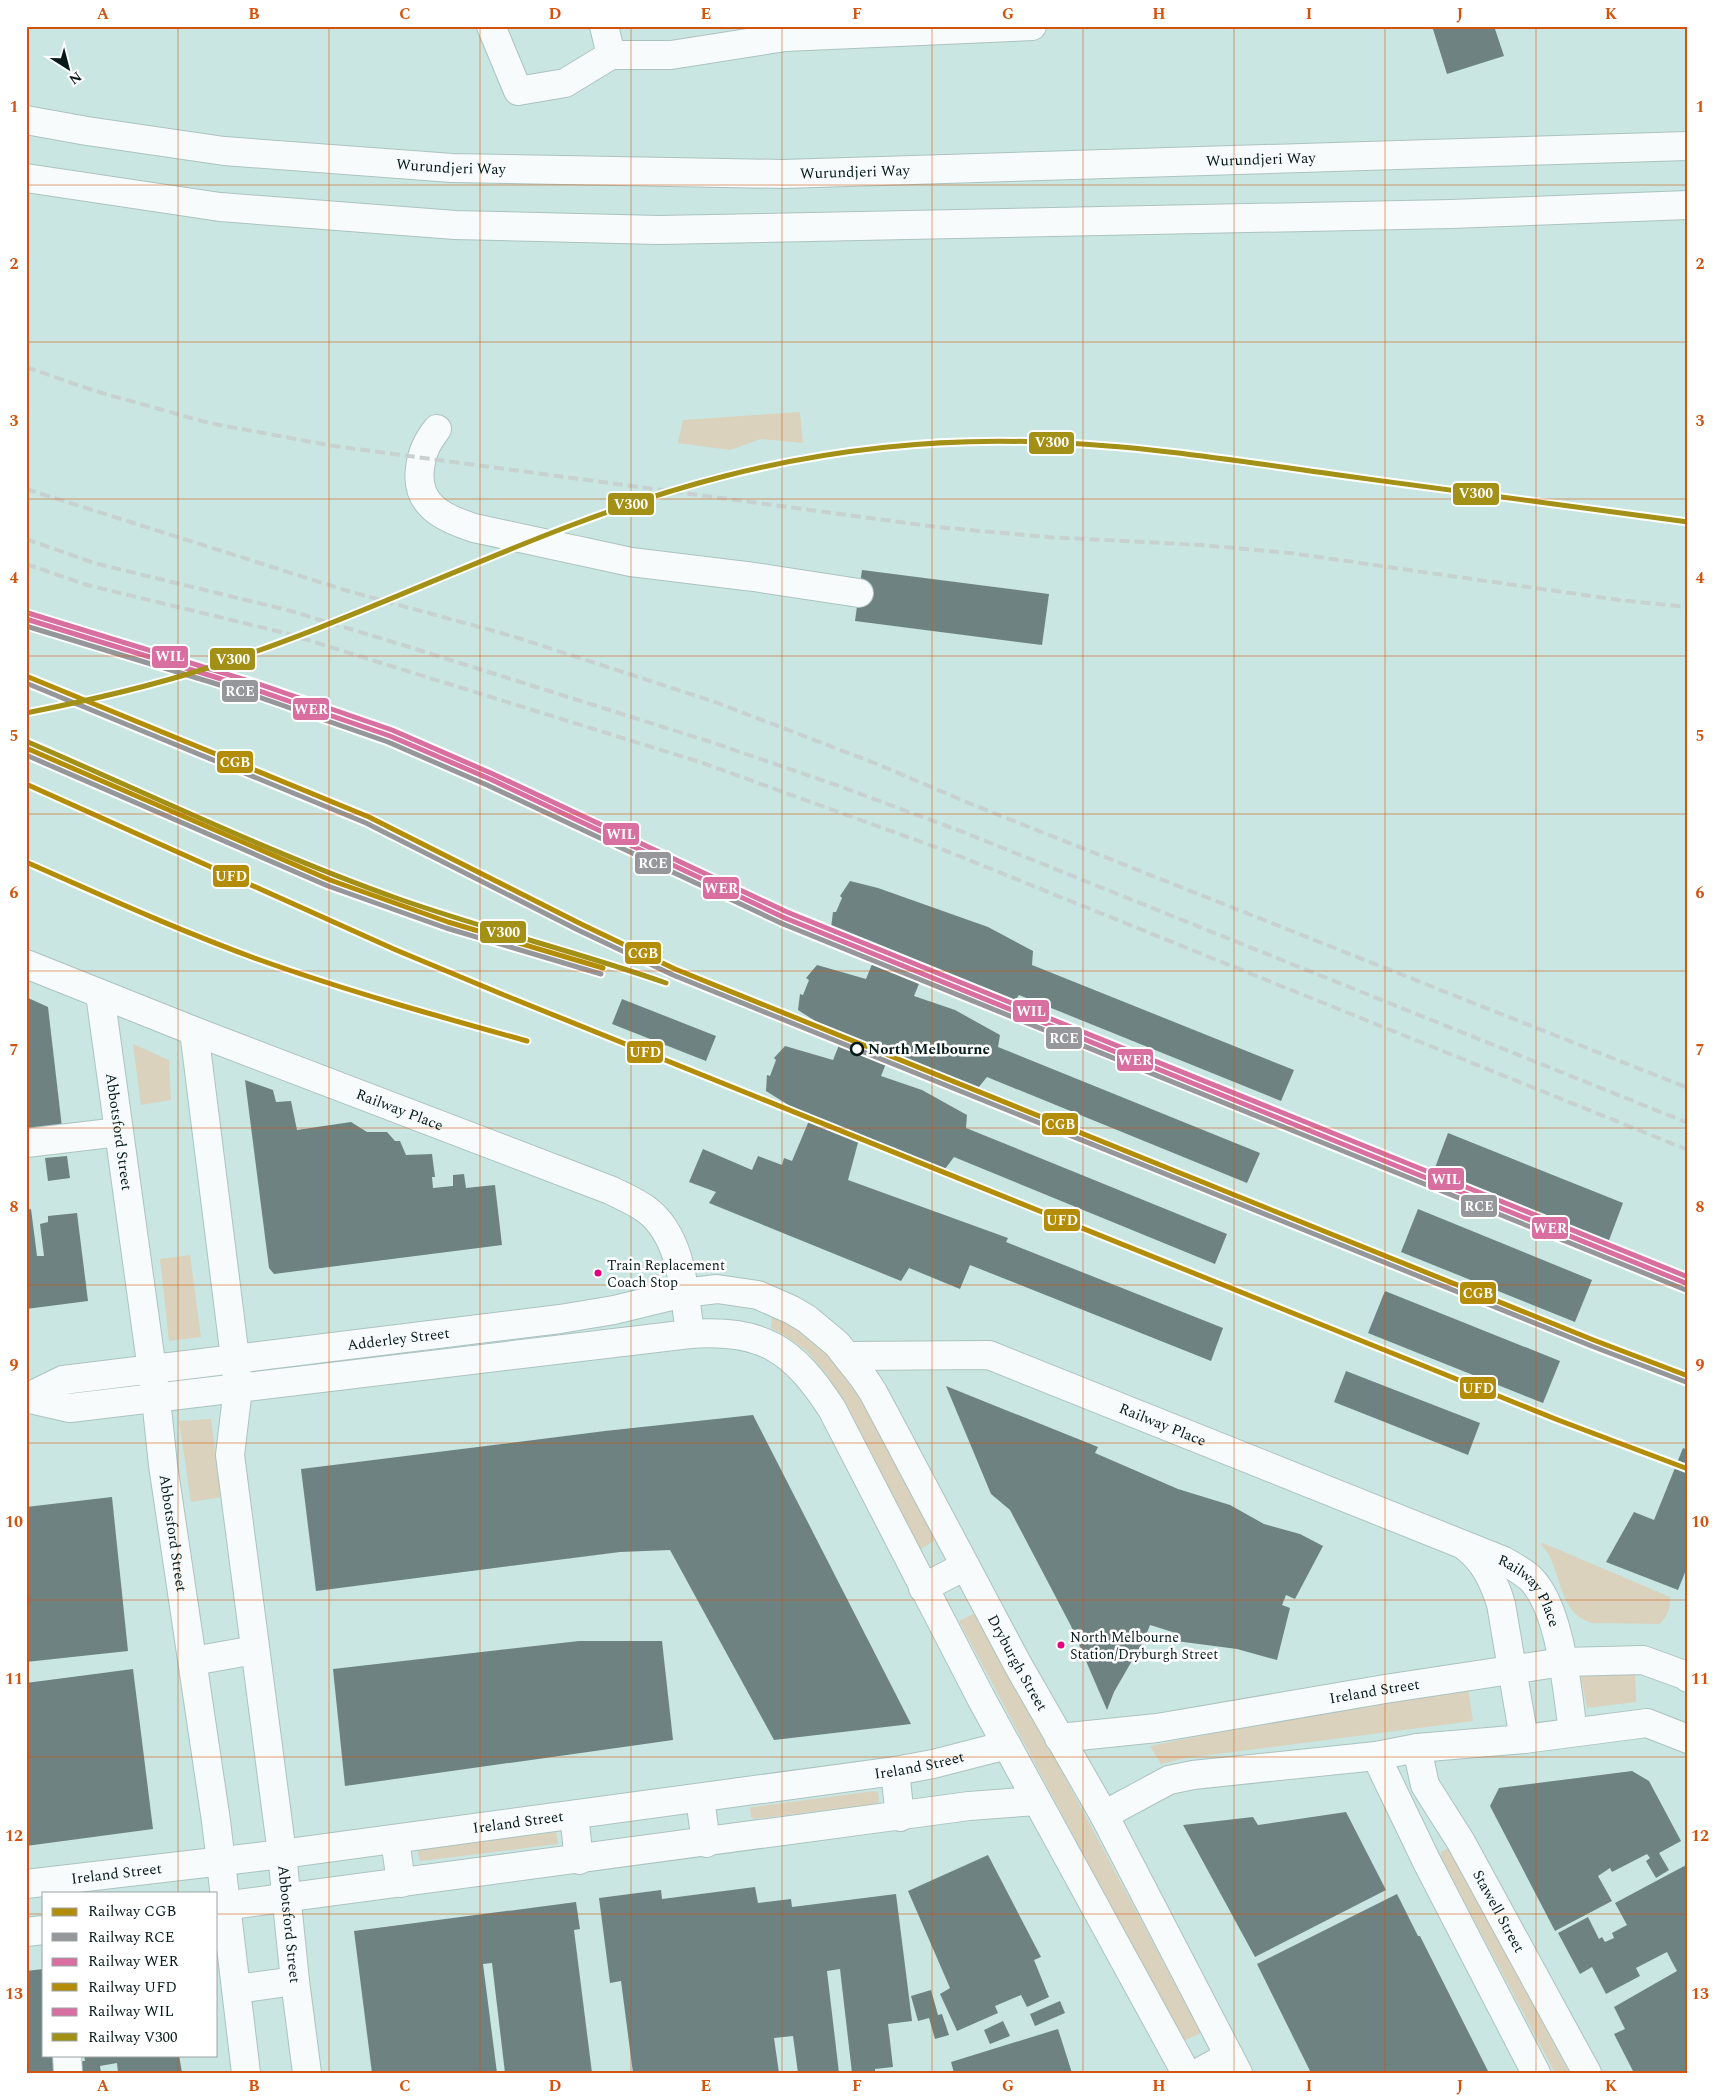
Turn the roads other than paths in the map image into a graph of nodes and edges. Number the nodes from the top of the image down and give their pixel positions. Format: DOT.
graph roads {
  1 [pos="491,26"];
  2 [pos="604,26"];
  3 [pos="1032,26"];
  4 [pos="611,55"];
  5 [pos="26,120"];
  6 [pos="1688,146"];
  7 [pos="26,178"];
  8 [pos="1688,205"];
  9 [pos="437,429"];
  10 [pos="859,593"];
  11 [pos="26,964"];
  12 [pos="100,994"];
  13 [pos="194,1031"];
  14 [pos="119,1132"];
  15 [pos="26,1143"];
  16 [pos="684,1293"];
  17 [pos="770,1300"];
  18 [pos="469,1330"];
  19 [pos="690,1334"];
  20 [pos="848,1356"];
  21 [pos="235,1358"];
  22 [pos="471,1359"];
  23 [pos="152,1369"];
  24 [pos="238,1388"];
  25 [pos="26,1398"];
  26 [pos="156,1399"];
  27 [pos="1466,1547"];
  28 [pos="965,1566"];
  29 [pos="923,1588"];
  30 [pos="254,1650"];
  31 [pos="193,1661"];
  32 [pos="1563,1662"];
  33 [pos="1512,1668"];
  34 [pos="1687,1677"];
  35 [pos="1573,1732"];
  36 [pos="1059,1738"];
  37 [pos="1524,1738"];
  38 [pos="1688,1739"];
  39 [pos="1007,1744"];
  40 [pos="1417,1748"];
  41 [pos="1376,1756"];
  42 [pos="895,1771"];
  43 [pos="700,1798"];
  44 [pos="1037,1801"];
  45 [pos="574,1815"];
  46 [pos="1104,1815"];
  47 [pos="900,1817"];
  48 [pos="395,1839"];
  49 [pos="706,1843"];
  50 [pos="282,1854"];
  51 [pos="579,1860"];
  52 [pos="221,1861"];
  53 [pos="26,1884"];
  54 [pos="401,1884"];
  55 [pos="54,1887"];
  56 [pos="286,1897"];
  57 [pos="221,1907"];
  58 [pos="42,1930"];
  59 [pos="26,1932"];
  60 [pos="294,1981"];
  61 [pos="236,1989"];
  62 [pos="67,2056"];
  63 [pos="1233,2064"];
  64 [pos="68,2073"];
  65 [pos="246,2073"];
  66 [pos="307,2073"];
  67 [pos="1186,2073"];
  68 [pos="1198,2073"];
  69 [pos="1536,2073"];
  70 [pos="1587,2073"];
  1 -- 4 [label="main road"];
  2 -- 4 [label="main road"];
  3 -- 4 [label="main road"];
  5 -- 6 [label="main road, Wurundjeri Way"];
  7 -- 8 [label="main road"];
  9 -- 10 [label="main road"];
  11 -- 12 [label="main road, Railway Place"];
  12 -- 13 [label="main road, Railway Place"];
  12 -- 14 [label="main road, Abbotsford Street"];
  13 -- 16 [label="main road, Railway Place"];
  13 -- 21 [label="main road, Abbotsford Street"];
  14 -- 15 [label="main road"];
  14 -- 23 [label="main road, Abbotsford Street"];
  16 -- 17 [label="main road, Adderley Street"];
  16 -- 18 [label="main road, Adderley Street"];
  16 -- 19 [label="main road, Railway Place"];
  17 -- 20 [label="main road, Dryburgh Street"];
  18 -- 21 [label="main road, Adderley Street"];
  18 -- 22 [label="main road"];
  19 -- 22 [label="main road, Adderley Street"];
  19 -- 29 [label="main road, Adderley Street"];
  20 -- 27 [label="main road, Railway Place"];
  20 -- 28 [label="main road, Dryburgh Street"];
  21 -- 23 [label="main road, Adderley Street"];
  21 -- 24 [label="main road, Abbotsford Street"];
  22 -- 24 [label="main road, Adderley Street"];
  23 -- 25 [label="main road, Adderley Street"];
  23 -- 26 [label="main road, Abbotsford Street"];
  24 -- 26 [label="main road, Adderley Street"];
  24 -- 30 [label="main road, Abbotsford Street"];
  25 -- 26 [label="main road, Adderley Street"];
  26 -- 31 [label="main road, Abbotsford Street"];
  27 -- 32 [label="main road, Railway Place"];
  27 -- 33 [label="main road, Railway Place"];
  28 -- 29 [label="main road"];
  28 -- 36 [label="main road, Dryburgh Street"];
  29 -- 39 [label="main road"];
  30 -- 31 [label="main road"];
  30 -- 50 [label="main road, Abbotsford Street"];
  31 -- 52 [label="main road, Abbotsford Street"];
  32 -- 33 [label="main road, Ireland Street"];
  32 -- 34 [label="main road, Ireland Street"];
  32 -- 35 [label="main road, Railway Place"];
  33 -- 36 [label="main road, Ireland Street"];
  33 -- 37 [label="main road, Railway Place"];
  35 -- 37 [label="main road"];
  35 -- 38 [label="main road"];
  36 -- 46 [label="main road, Dryburgh Street"];
  37 -- 40 [label="main road"];
  39 -- 42 [label="main road, Ireland Street"];
  39 -- 44 [label="main road"];
  40 -- 41 [label="main road"];
  40 -- 70 [label="main road, Stawell Street"];
  41 -- 46 [label="main road"];
  41 -- 69 [label="main road"];
  42 -- 43 [label="main road, Ireland Street"];
  42 -- 47 [label="main road"];
  43 -- 45 [label="main road, Ireland Street"];
  43 -- 49 [label="main road"];
  44 -- 47 [label="main road"];
  44 -- 67 [label="main road"];
  45 -- 48 [label="main road, Ireland Street"];
  45 -- 51 [label="main road"];
  46 -- 63 [label="main road, Dryburgh Street"];
  47 -- 49 [label="main road"];
  48 -- 50 [label="main road, Ireland Street"];
  48 -- 54 [label="main road"];
  49 -- 51 [label="main road"];
  50 -- 52 [label="main road, Ireland Street"];
  50 -- 56 [label="main road, Abbotsford Street"];
  51 -- 54 [label="main road"];
  52 -- 55 [label="main road, Ireland Street"];
  52 -- 57 [label="main road, Abbotsford Street"];
  53 -- 55 [label="main road, Ireland Street"];
  54 -- 56 [label="main road"];
  56 -- 57 [label="main road"];
  56 -- 60 [label="main road, Abbotsford Street"];
  57 -- 61 [label="main road, Abbotsford Street"];
  58 -- 59 [label="main road"];
  60 -- 61 [label="main road"];
  60 -- 66 [label="main road, Abbotsford Street"];
  61 -- 65 [label="main road, Abbotsford Street"];
  62 -- 64 [label="main road"];
  63 -- 68 [label="main road, Dryburgh Street"];
}
